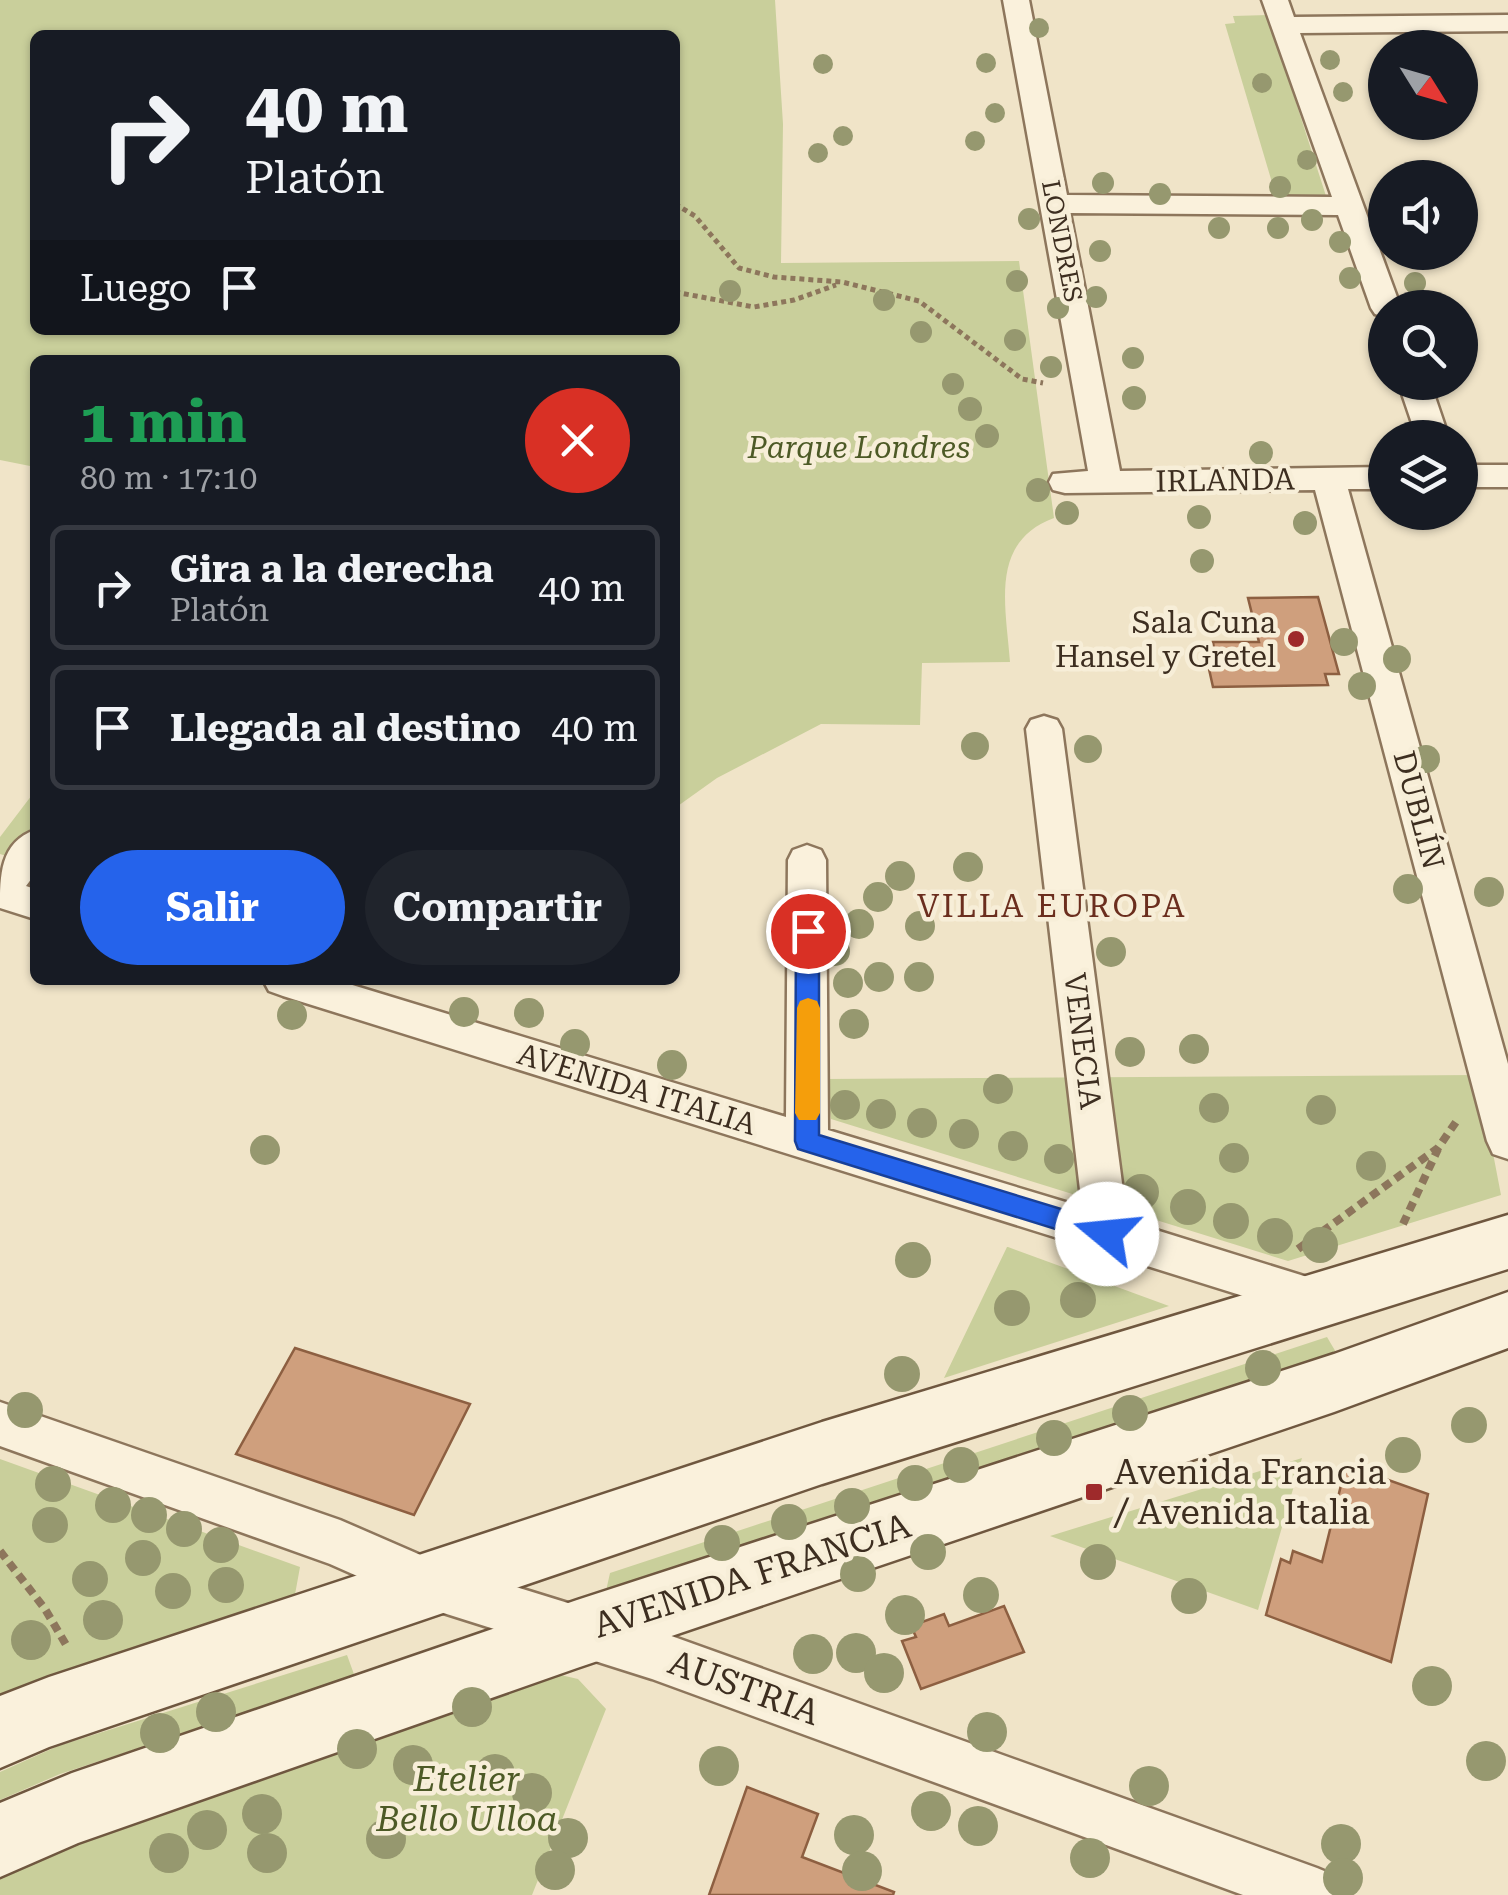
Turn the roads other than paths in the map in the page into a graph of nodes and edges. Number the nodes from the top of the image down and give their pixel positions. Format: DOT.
graph roads {
  1 [pos="1016,0"];
  2 [pos="1280,12"];
  3 [pos="1508,23"];
  4 [pos="1055,204"];
  5 [pos="1350,206"];
  6 [pos="1380,290"];
  7 [pos="1478,476"];
  8 [pos="1508,476"];
  9 [pos="1368,478"];
  10 [pos="1329,479"];
  11 [pos="1065,482"];
  12 [pos="1106,482"];
  13 [pos="1044,728"];
  14 [pos="30,852"];
  15 [pos="807,860"];
  16 [pos="0,892"];
  17 [pos="30,902"];
  18 [pos="299,985"];
  19 [pos="1508,1140"];
  20 [pos="807,1141"];
  21 [pos="1107,1234"];
  22 [pos="1508,1242"];
  23 [pos="1302,1280"];
  24 [pos="1488,1339"];
  25 [pos="0,1424"];
  26 [pos="434,1586"];
  27 [pos="576,1634"];
  28 [pos="0,1732"];
  29 [pos="0,1840"];
  30 [pos="1317,1895"];
  1 -- 4 [label="street, LONDRES"];
  2 -- 3 [label="street"];
  2 -- 5 [label="street"];
  4 -- 5 [label="street"];
  4 -- 12 [label="street, LONDRES"];
  5 -- 6 [label="street"];
  7 -- 8 [label="street"];
  9 -- 10 [label="street, IRLANDA"];
  10 -- 12 [label="street, IRLANDA"];
  10 -- 19 [label="street, DUBLÍN"];
  11 -- 12 [label="street, IRLANDA"];
  13 -- 21 [label="street, VENECIA"];
  14 -- 16 [label="street"];
  15 -- 20 [label="street"];
  16 -- 17 [label="street"];
  18 -- 20 [label="street, AVENIDA ITALIA"];
  20 -- 21 [label="street, AVENIDA ITALIA"];
  21 -- 23 [label="street, AVENIDA ITALIA"];
  22 -- 23 [label="main road"];
  23 -- 24 [label="main road, AVENIDA ITALIA"];
  23 -- 26 [label="main road"];
  24 -- 27 [label="main road, AVENIDA FRANCIA"];
  25 -- 26 [label="street, AUSTRIA"];
  26 -- 27 [label="street, AUSTRIA"];
  26 -- 28 [label="main road"];
  27 -- 29 [label="main road, AVENIDA FRANCIA"];
  27 -- 30 [label="street, AUSTRIA"];
}
